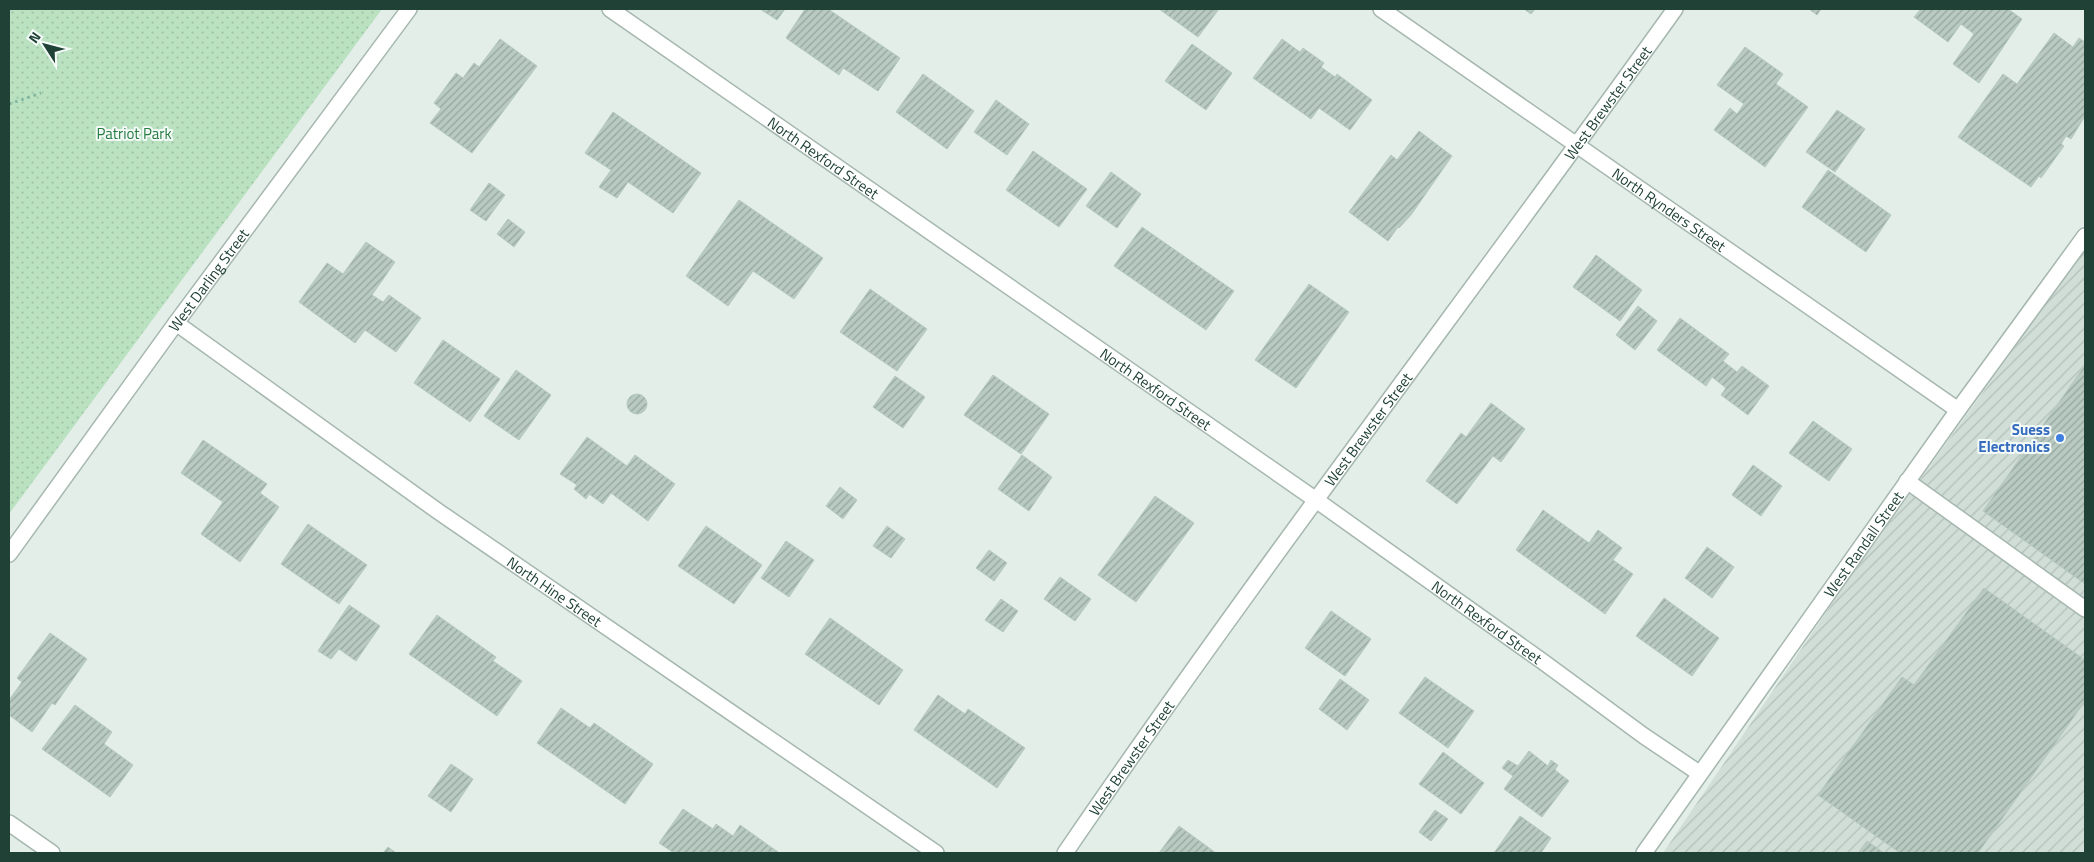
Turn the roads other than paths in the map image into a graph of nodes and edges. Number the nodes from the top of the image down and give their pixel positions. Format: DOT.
graph roads {
  1 [pos="409,9"];
  2 [pos="610,9"];
  3 [pos="1381,9"];
  4 [pos="1675,9"];
  5 [pos="1577,146"];
  6 [pos="2085,236"];
  7 [pos="176,323"];
  8 [pos="1958,410"];
  9 [pos="1907,482"];
  10 [pos="1316,500"];
  11 [pos="9,554"];
  12 [pos="2085,609"];
  13 [pos="1699,773"];
  14 [pos="9,823"];
  15 [pos="52,853"];
  16 [pos="936,853"];
  17 [pos="1065,853"];
  18 [pos="1644,853"];
  1 -- 7 [label="street, West Darling Street"];
  2 -- 10 [label="street, North Rexford Street"];
  3 -- 5 [label="street, North Rynders Street"];
  4 -- 5 [label="street, West Brewster Street"];
  5 -- 8 [label="street, North Rynders Street"];
  5 -- 10 [label="street, West Brewster Street"];
  6 -- 8 [label="street, West Randall Street"];
  7 -- 11 [label="street, West Darling Street"];
  7 -- 16 [label="street, North Hine Street"];
  8 -- 9 [label="street, West Randall Street"];
  9 -- 12 [label="street"];
  9 -- 13 [label="street, West Randall Street"];
  10 -- 13 [label="street, North Rexford Street"];
  10 -- 17 [label="street, West Brewster Street"];
  13 -- 18 [label="street, West Randall Street"];
  14 -- 15 [label="street"];
}
